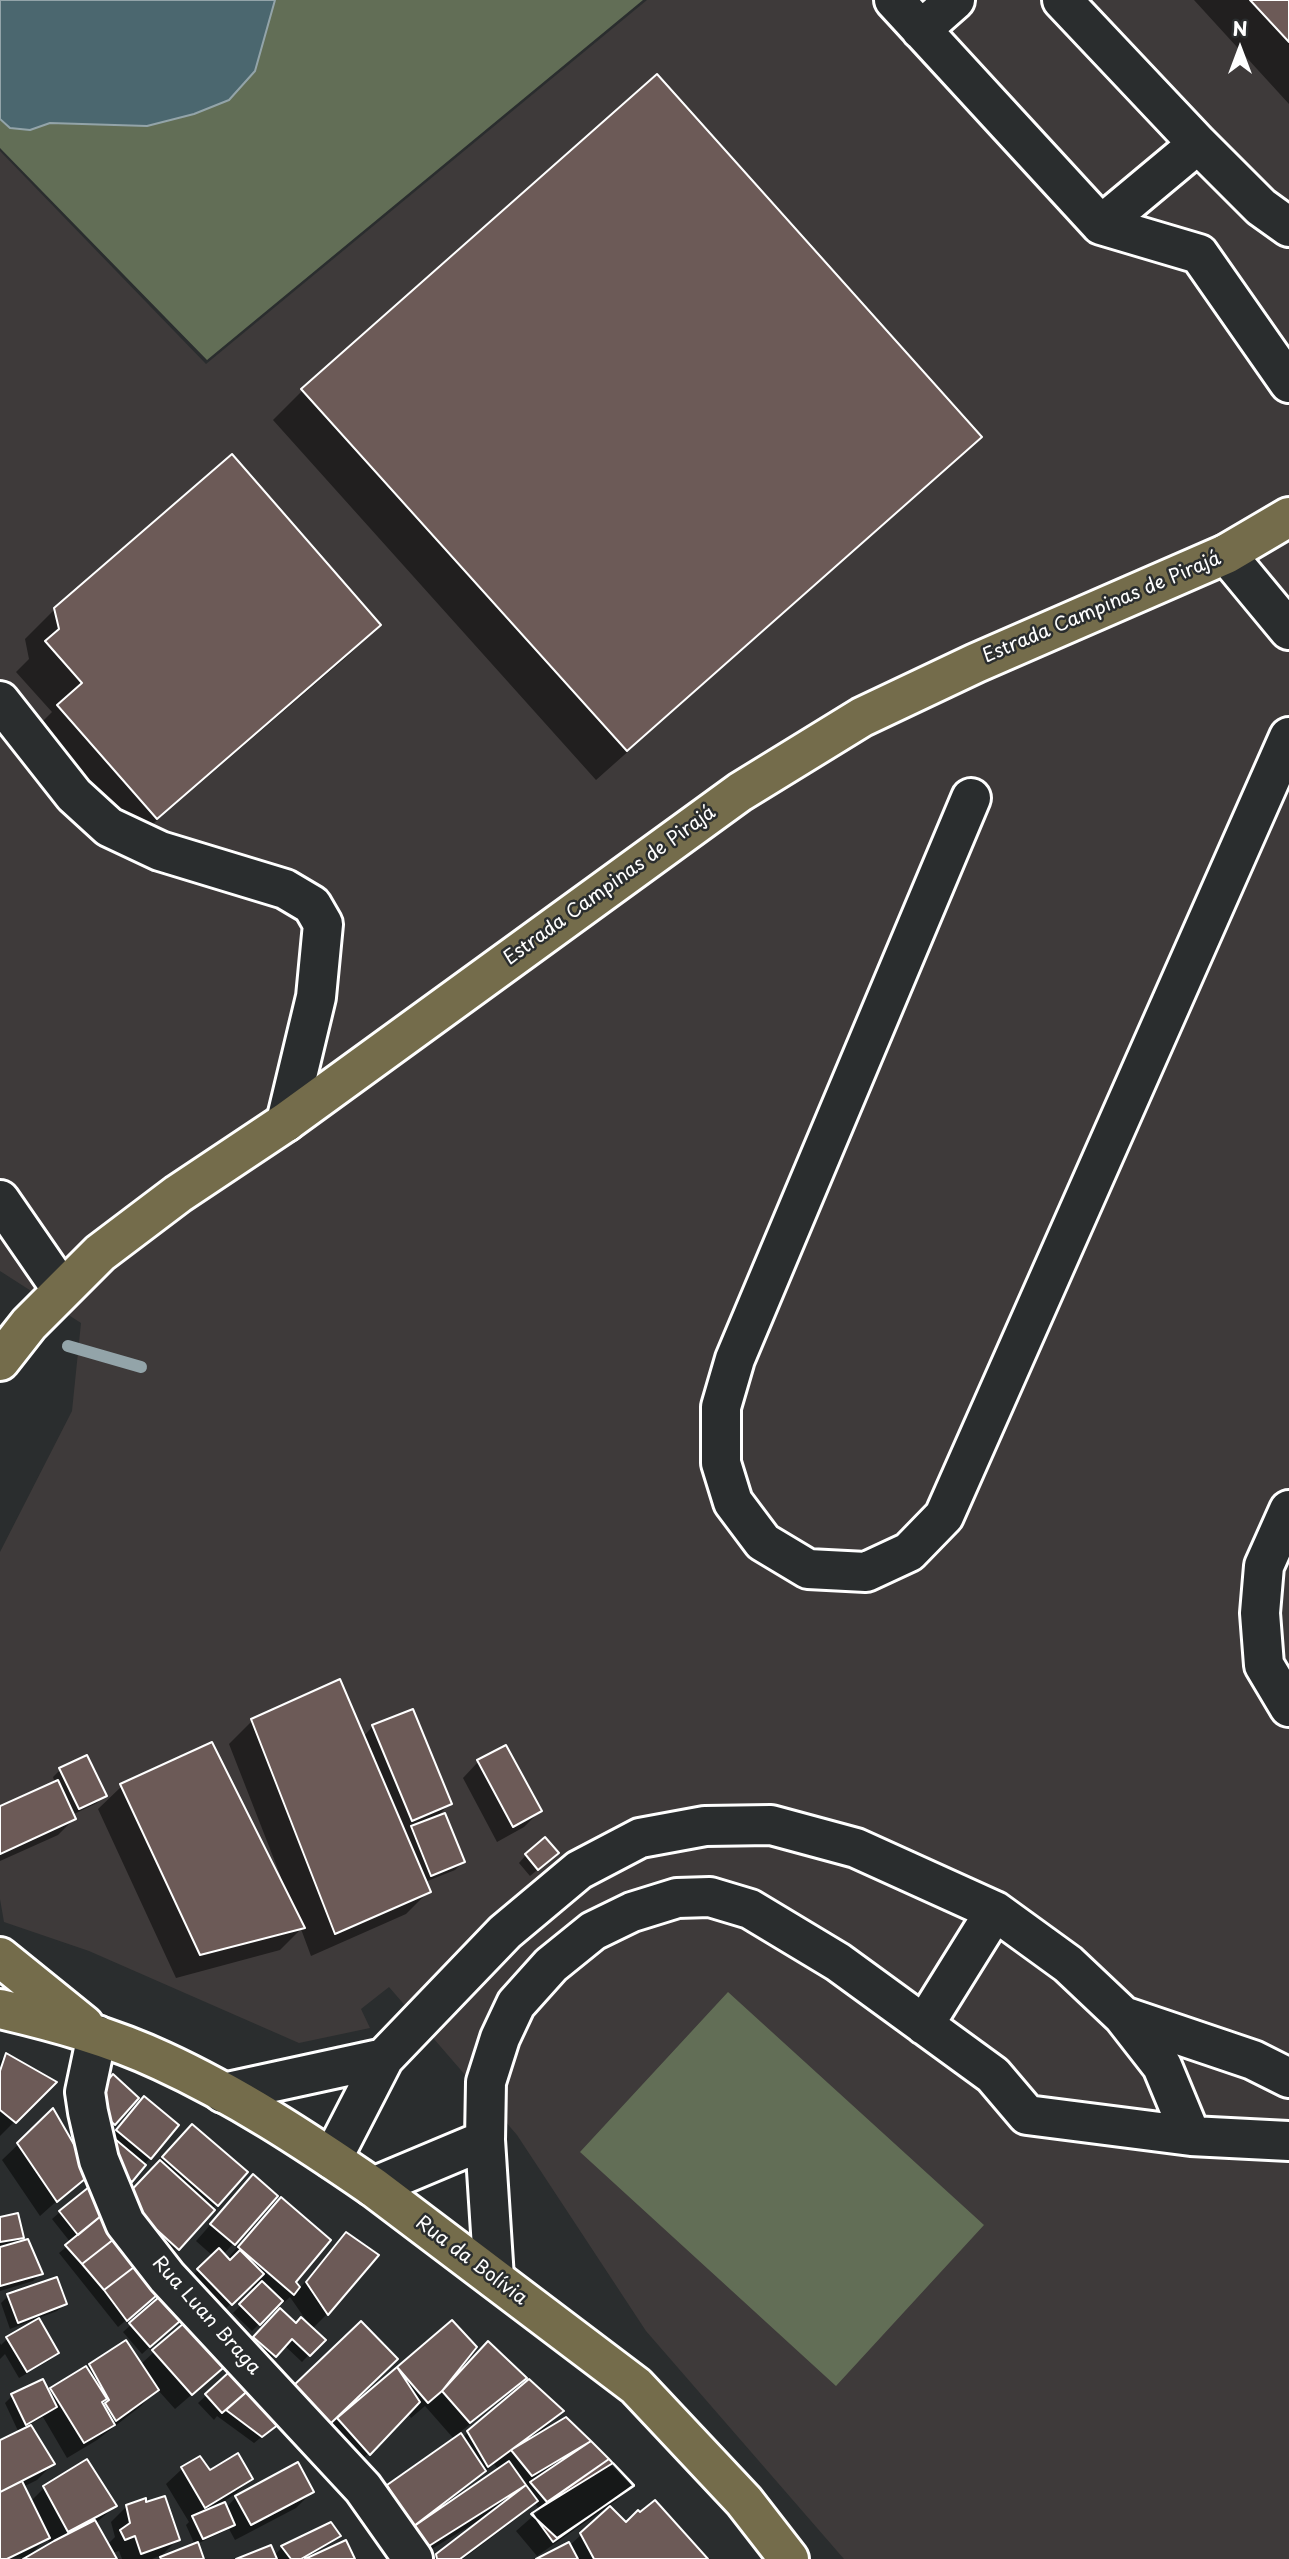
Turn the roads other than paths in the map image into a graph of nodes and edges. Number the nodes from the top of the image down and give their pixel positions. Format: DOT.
graph roads {
  1 [pos="894,0"];
  2 [pos="955,0"];
  3 [pos="1062,0"];
  4 [pos="921,30"];
  5 [pos="1198,144"];
  6 [pos="1101,225"];
  7 [pos="1289,227"];
  8 [pos="1289,383"];
  9 [pos="1289,517"];
  10 [pos="1226,554"];
  11 [pos="1289,630"];
  12 [pos="0,701"];
  13 [pos="1289,737"];
  14 [pos="971,798"];
  15 [pos="286,1122"];
  16 [pos="0,1200"];
  17 [pos="62,1290"];
  18 [pos="0,1361"];
  19 [pos="1289,1510"];
  20 [pos="1289,1707"];
  21 [pos="995,1911"];
  22 [pos="0,1957"];
  23 [pos="0,2008"];
  24 [pos="1123,2016"];
  25 [pos="924,2025"];
  26 [pos="97,2035"];
  27 [pos="384,2058"];
  28 [pos="1289,2078"];
  29 [pos="223,2093"];
  30 [pos="1191,2136"];
  31 [pos="485,2140"];
  32 [pos="1289,2141"];
  33 [pos="332,2159"];
  34 [pos="373,2187"];
  35 [pos="494,2278"];
  36 [pos="413,2559"];
  37 [pos="789,2559"];
  1 -- 4 [label="street"];
  2 -- 4 [label="street"];
  3 -- 5 [label="street"];
  4 -- 6 [label="street"];
  5 -- 6 [label="street"];
  5 -- 7 [label="street"];
  6 -- 8 [label="street"];
  9 -- 10 [label="main road, Estrada Campinas de Pirajá"];
  10 -- 11 [label="street"];
  10 -- 15 [label="main road, Estrada Campinas de Pirajá"];
  12 -- 15 [label="street"];
  13 -- 14 [label="street"];
  15 -- 17 [label="main road, Estrada Campinas de Pirajá"];
  16 -- 17 [label="street"];
  17 -- 18 [label="main road, Estrada Campinas de Pirajá"];
  19 -- 20 [label="street"];
  21 -- 24 [label="street"];
  21 -- 25 [label="street"];
  21 -- 27 [label="street"];
  22 -- 26 [label="main road, Rua da Bolívia"];
  23 -- 26 [label="main road, Rua da Bolívia"];
  24 -- 28 [label="street"];
  24 -- 30 [label="street"];
  25 -- 30 [label="street"];
  25 -- 31 [label="street"];
  26 -- 29 [label="main road, Rua da Bolívia"];
  26 -- 36 [label="street, Rua Luan Braga"];
  27 -- 29 [label="street"];
  27 -- 33 [label="street"];
  29 -- 33 [label="main road, Rua da Bolívia"];
  30 -- 32 [label="street"];
  31 -- 34 [label="street"];
  31 -- 35 [label="street"];
  33 -- 34 [label="main road, Rua da Bolívia"];
  34 -- 35 [label="main road, Rua da Bolívia"];
  35 -- 37 [label="main road, Rua da Bolívia"];
}
